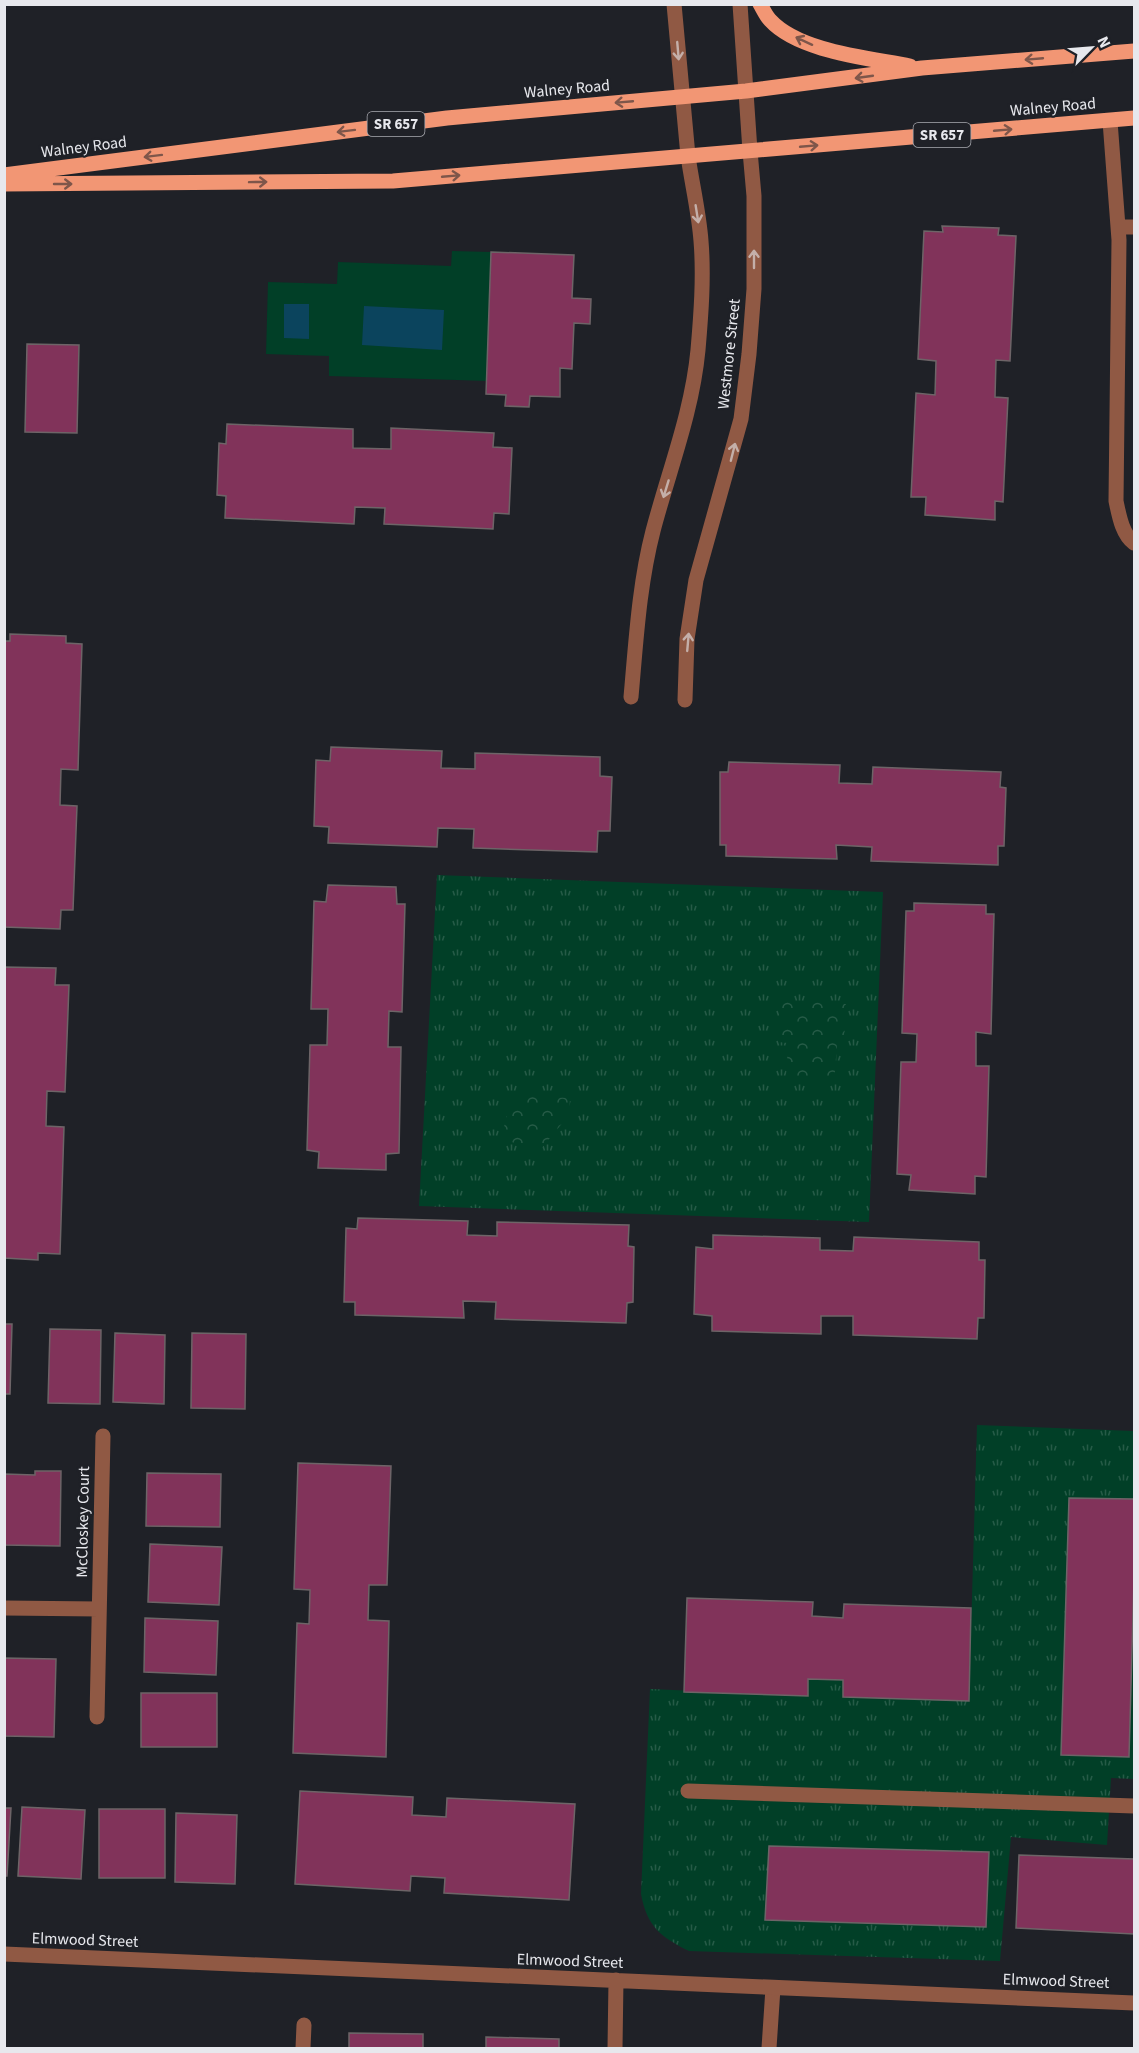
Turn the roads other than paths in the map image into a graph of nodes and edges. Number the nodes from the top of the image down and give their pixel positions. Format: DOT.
graph roads {
  1 [pos="674,4"];
  2 [pos="740,4"];
  3 [pos="760,4"];
  4 [pos="1134,51"];
  5 [pos="922,68"];
  6 [pos="746,91"];
  7 [pos="682,97"];
  8 [pos="1134,118"];
  9 [pos="1110,121"];
  10 [pos="750,151"];
  11 [pos="688,156"];
  12 [pos="4,175"];
  13 [pos="4,184"];
  14 [pos="1127,227"];
  15 [pos="1134,543"];
  16 [pos="631,697"];
  17 [pos="685,700"];
  18 [pos="103,1436"];
  19 [pos="4,1608"];
  20 [pos="99,1609"];
  21 [pos="97,1717"];
  22 [pos="688,1791"];
  23 [pos="1134,1806"];
  24 [pos="4,1954"];
  25 [pos="616,1980"];
  26 [pos="773,1988"];
  27 [pos="1134,2003"];
  28 [pos="304,2025"];
  29 [pos="303,2049"];
  30 [pos="615,2049"];
  31 [pos="769,2049"];
  1 -- 7 [label="street, Westmore Street, one-way"];
  2 -- 6 [label="street, Westmore Street"];
  5 -- 3 [label="main road, one-way"];
  4 -- 5 [label="main road, Walney Road / SR 657, one-way"];
  5 -- 6 [label="main road, Walney Road / SR 657, one-way"];
  6 -- 7 [label="main road, Walney Road / SR 657"];
  6 -- 10 [label="street, Westmore Street"];
  7 -- 11 [label="street, Westmore Street"];
  7 -- 12 [label="main road, Walney Road / SR 657, one-way"];
  8 -- 9 [label="main road, Walney Road / SR 657"];
  10 -- 9 [label="main road, Walney Road / SR 657, one-way"];
  9 -- 14 [label="street"];
  10 -- 11 [label="main road, Walney Road / SR 657"];
  17 -- 10 [label="street, Westmore Street, one-way"];
  13 -- 11 [label="main road, Walney Road / SR 657, one-way"];
  11 -- 16 [label="street, Westmore Street, one-way"];
  14 -- 15 [label="street"];
  18 -- 20 [label="street, McCloskey Court"];
  19 -- 20 [label="street"];
  20 -- 21 [label="street, McCloskey Court"];
  22 -- 23 [label="street"];
  24 -- 25 [label="street, Elmwood Street"];
  25 -- 26 [label="street, Elmwood Street"];
  25 -- 30 [label="street"];
  26 -- 27 [label="street, Elmwood Street"];
  26 -- 31 [label="street"];
  28 -- 29 [label="street"];
}
